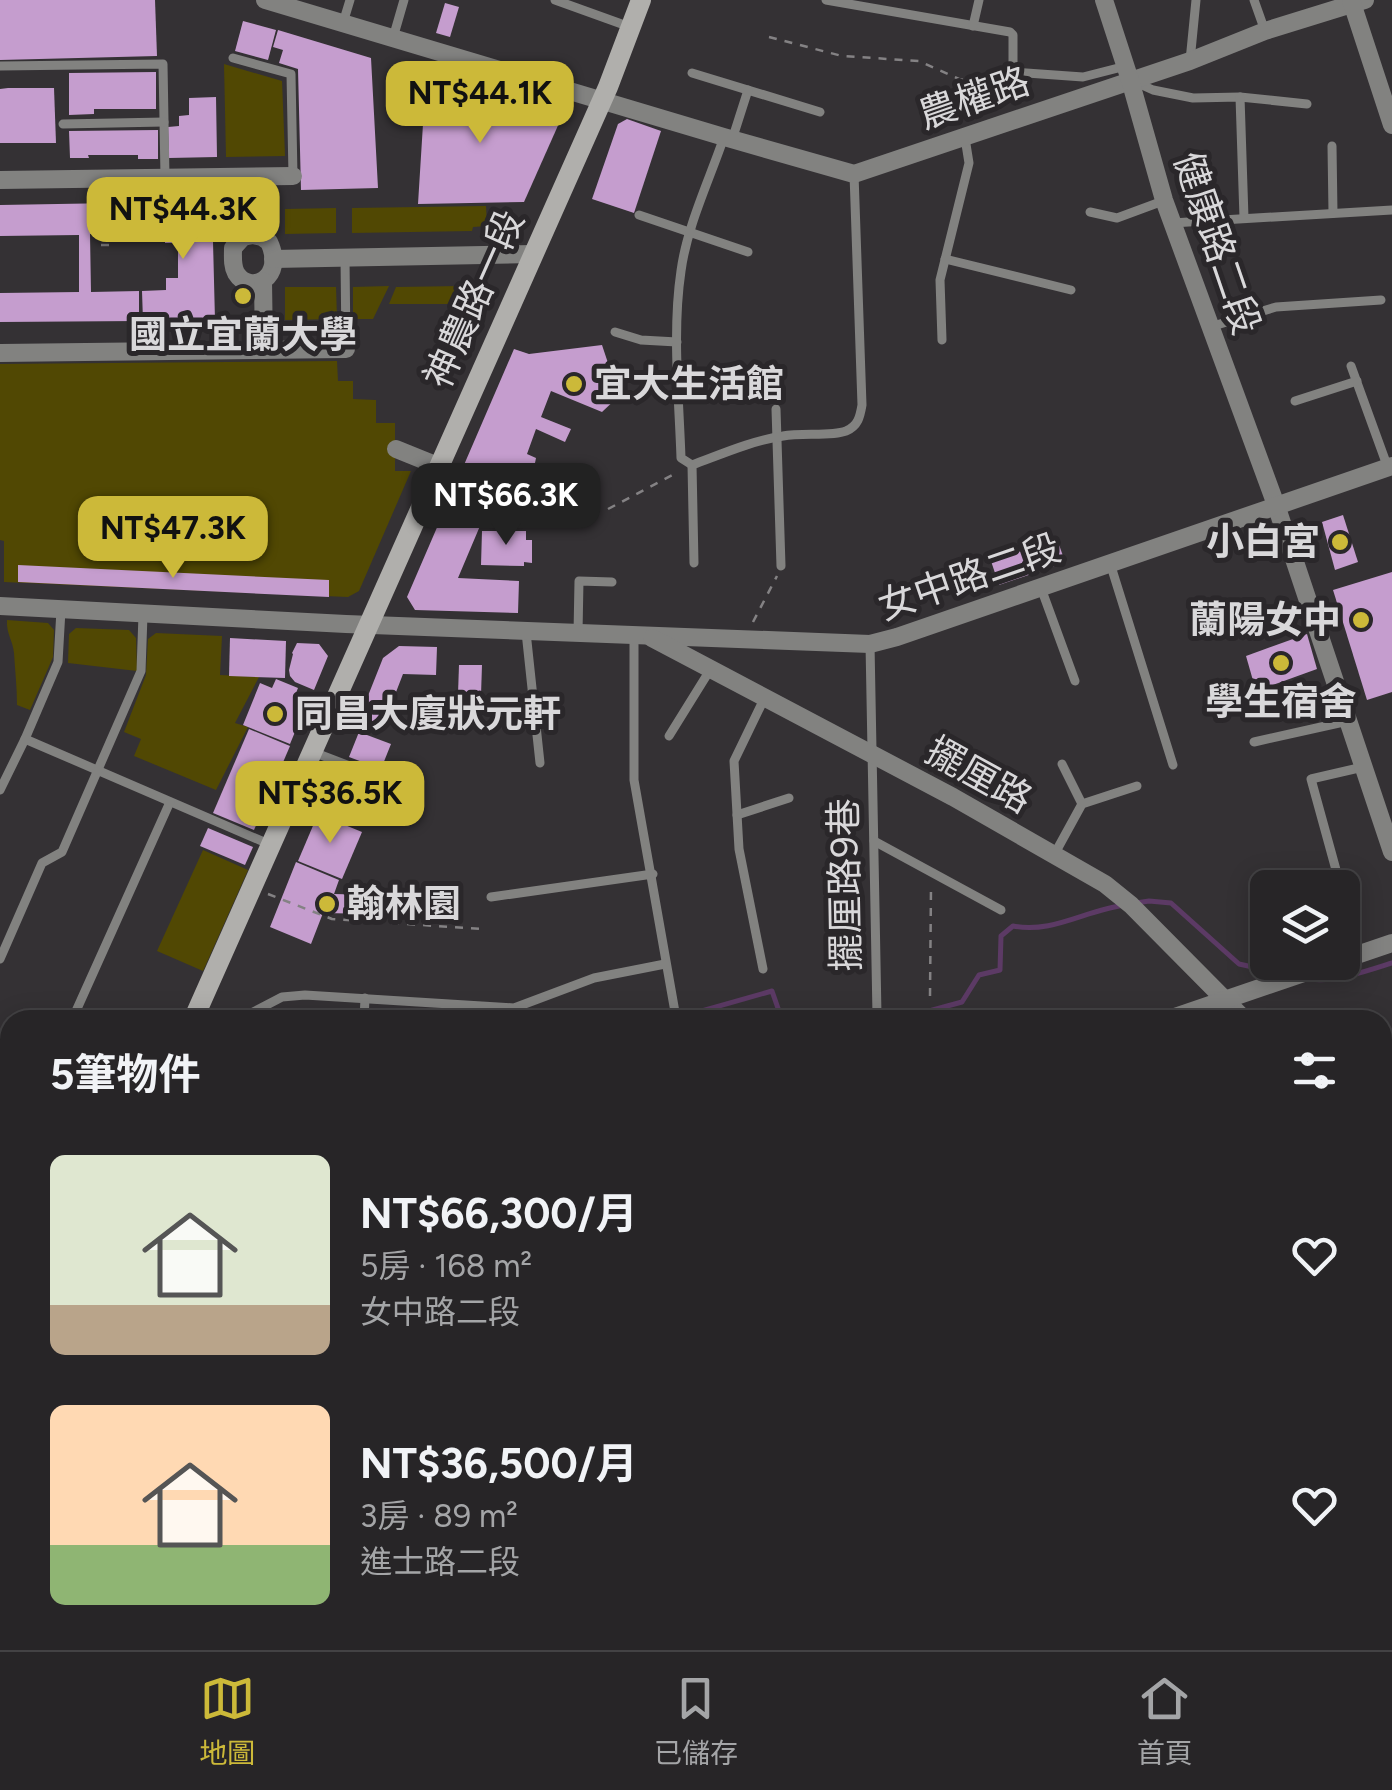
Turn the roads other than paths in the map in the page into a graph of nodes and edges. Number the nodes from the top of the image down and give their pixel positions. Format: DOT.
graph roads {
  1 [pos="265,0"];
  2 [pos="350,0"];
  3 [pos="404,0"];
  4 [pos="556,0"];
  5 [pos="640,0"];
  6 [pos="826,0"];
  7 [pos="979,0"];
  8 [pos="1104,0"];
  9 [pos="1196,0"];
  10 [pos="1254,0"];
  11 [pos="1356,1"];
  12 [pos="343,23"];
  13 [pos="973,26"];
  14 [pos="630,27"];
  15 [pos="1265,31"];
  16 [pos="393,38"];
  17 [pos="233,58"];
  18 [pos="1190,60"];
  19 [pos="0,66"];
  20 [pos="1128,72"];
  21 [pos="692,73"];
  22 [pos="748,90"];
  23 [pos="1240,97"];
  24 [pos="600,100"];
  25 [pos="1307,104"];
  26 [pos="820,112"];
  27 [pos="164,122"];
  28 [pos="62,124"];
  29 [pos="1392,125"];
  30 [pos="964,136"];
  31 [pos="728,139"];
  32 [pos="1332,146"];
  33 [pos="854,174"];
  34 [pos="261,176"];
  35 [pos="294,176"];
  36 [pos="165,178"];
  37 [pos="0,180"];
  38 [pos="1164,200"];
  39 [pos="1392,210"];
  40 [pos="1090,212"];
  41 [pos="1333,213"];
  42 [pos="639,215"];
  43 [pos="1244,218"];
  44 [pos="1172,223"];
  45 [pos="691,231"];
  46 [pos="262,236"];
  47 [pos="748,252"];
  48 [pos="532,254"];
  49 [pos="345,258"];
  50 [pos="273,259"];
  51 [pos="944,259"];
  52 [pos="263,281"];
  53 [pos="1071,290"];
  54 [pos="1381,300"];
  55 [pos="1210,327"];
  56 [pos="614,332"];
  57 [pos="942,340"];
  58 [pos="677,342"];
  59 [pos="346,349"];
  60 [pos="264,350"];
  61 [pos="0,353"];
  62 [pos="1351,366"];
  63 [pos="1357,381"];
  64 [pos="1295,401"];
  65 [pos="776,409"];
  66 [pos="776,437"];
  67 [pos="396,449"];
  68 [pos="692,465"];
  69 [pos="438,466"];
  70 [pos="1390,467"];
  71 [pos="1276,505"];
  72 [pos="1110,562"];
  73 [pos="694,563"];
  74 [pos="782,566"];
  75 [pos="612,582"];
  76 [pos="1041,588"];
  77 [pos="0,606"];
  78 [pos="62,610"];
  79 [pos="143,615"];
  80 [pos="369,626"];
  81 [pos="526,631"];
  82 [pos="578,633"];
  83 [pos="641,636"];
  84 [pos="870,644"];
  85 [pos="710,670"];
  86 [pos="1076,681"];
  87 [pos="764,699"];
  88 [pos="1348,721"];
  89 [pos="670,736"];
  90 [pos="26,739"];
  91 [pos="1254,742"];
  92 [pos="312,752"];
  93 [pos="873,754"];
  94 [pos="540,763"];
  95 [pos="1062,764"];
  96 [pos="1173,765"];
  97 [pos="1362,767"];
  98 [pos="97,771"];
  99 [pos="4,775"];
  100 [pos="1137,786"];
  101 [pos="0,790"];
  102 [pos="416,791"];
  103 [pos="789,798"];
  104 [pos="170,802"];
  105 [pos="1082,804"];
  106 [pos="737,815"];
  107 [pos="874,842"];
  108 [pos="271,846"];
  109 [pos="1392,852"];
  110 [pos="1054,855"];
  111 [pos="1335,870"];
  112 [pos="652,874"];
  113 [pos="491,898"];
  114 [pos="1001,910"];
  115 [pos="1392,944"];
  116 [pos="1360,954"];
  117 [pos="0,959"];
  118 [pos="666,964"];
  119 [pos="764,969"];
  120 [pos="1284,980"];
  121 [pos="365,998"];
  122 [pos="1224,1000"];
  123 [pos="76,1010"];
  124 [pos="197,1010"];
  125 [pos="256,1010"];
  126 [pos="364,1010"];
  127 [pos="676,1010"];
  128 [pos="878,1010"];
  129 [pos="1195,1010"];
  130 [pos="1234,1010"];
  1 -- 12 [label="street"];
  2 -- 12 [label="lane"];
  3 -- 16 [label="lane"];
  4 -- 14 [label="lane"];
  5 -- 14 [label="street, 神農路一段"];
  6 -- 13 [label="lane"];
  7 -- 13 [label="lane"];
  8 -- 20 [label="street, 健康路二段"];
  9 -- 18 [label="lane"];
  10 -- 15 [label="lane"];
  11 -- 15 [label="street, 農權路"];
  11 -- 29 [label="street"];
  12 -- 16 [label="street"];
  13 -- 20 [label="lane"];
  14 -- 24 [label="street, 神農路一段"];
  15 -- 18 [label="street, 農權路"];
  16 -- 24 [label="street"];
  17 -- 35 [label="lane"];
  18 -- 20 [label="street, 農權路"];
  19 -- 27 [label="lane"];
  20 -- 23 [label="lane"];
  20 -- 30 [label="street, 農權路"];
  20 -- 38 [label="street, 健康路二段"];
  21 -- 22 [label="lane"];
  22 -- 26 [label="lane"];
  22 -- 31 [label="lane"];
  23 -- 25 [label="lane"];
  23 -- 43 [label="lane"];
  24 -- 31 [label="street"];
  24 -- 48 [label="street, 神農路一段"];
  27 -- 28 [label="lane"];
  27 -- 36 [label="lane"];
  30 -- 33 [label="street, 農權路"];
  30 -- 51 [label="lane"];
  31 -- 33 [label="street"];
  31 -- 45 [label="lane"];
  32 -- 41 [label="lane"];
  33 -- 66 [label="lane"];
  34 -- 35 [label="street"];
  34 -- 36 [label="street"];
  34 -- 46 [label="lane"];
  36 -- 37 [label="street"];
  38 -- 40 [label="lane"];
  38 -- 44 [label="street, 健康路二段"];
  39 -- 41 [label="lane"];
  41 -- 43 [label="lane"];
  42 -- 45 [label="lane"];
  43 -- 44 [label="lane"];
  44 -- 55 [label="street, 健康路二段"];
  45 -- 47 [label="lane"];
  45 -- 58 [label="lane"];
  46 -- 50 [label="street"];
  46 -- 52 [label="street"];
  48 -- 49 [label="street"];
  48 -- 69 [label="street, 神農路一段"];
  49 -- 50 [label="street"];
  49 -- 59 [label="lane"];
  50 -- 52 [label="street"];
  51 -- 53 [label="lane"];
  51 -- 57 [label="lane"];
  52 -- 60 [label="street"];
  54 -- 55 [label="lane"];
  55 -- 71 [label="street, 健康路二段"];
  56 -- 58 [label="lane"];
  58 -- 68 [label="lane"];
  59 -- 60 [label="street"];
  60 -- 61 [label="street"];
  62 -- 63 [label="lane"];
  63 -- 64 [label="lane"];
  63 -- 70 [label="lane"];
  65 -- 66 [label="lane"];
  66 -- 68 [label="lane"];
  66 -- 74 [label="lane"];
  67 -- 69 [label="street"];
  68 -- 73 [label="lane"];
  69 -- 80 [label="street, 神農路一段"];
  70 -- 71 [label="street, 女中路二段"];
  71 -- 72 [label="street, 女中路二段"];
  71 -- 88 [label="street, 健康路二段"];
  72 -- 76 [label="street, 女中路二段"];
  72 -- 96 [label="lane"];
  75 -- 82 [label="lane"];
  76 -- 84 [label="street, 女中路二段"];
  76 -- 86 [label="lane"];
  77 -- 78 [label="street, 女中路二段"];
  78 -- 79 [label="street, 女中路二段"];
  78 -- 90 [label="lane"];
  79 -- 80 [label="street, 女中路二段"];
  79 -- 98 [label="lane"];
  80 -- 81 [label="street, 女中路二段"];
  80 -- 92 [label="street, 神農路一段"];
  81 -- 82 [label="street, 女中路二段"];
  81 -- 94 [label="lane"];
  82 -- 83 [label="street, 女中路二段"];
  83 -- 84 [label="street, 女中路二段"];
  83 -- 85 [label="street, 擺厘路"];
  83 -- 112 [label="lane"];
  84 -- 93 [label="lane, 擺厘路9巷"];
  85 -- 87 [label="street, 擺厘路"];
  85 -- 89 [label="lane"];
  87 -- 93 [label="street, 擺厘路"];
  87 -- 106 [label="lane"];
  88 -- 91 [label="lane"];
  88 -- 97 [label="street, 健康路二段"];
  90 -- 98 [label="lane"];
  90 -- 99 [label="lane"];
  92 -- 102 [label="lane"];
  92 -- 108 [label="street, 神農路一段"];
  93 -- 107 [label="lane, 擺厘路9巷"];
  93 -- 110 [label="street, 擺厘路"];
  95 -- 105 [label="lane"];
  97 -- 109 [label="street, 健康路二段"];
  97 -- 111 [label="lane"];
  98 -- 104 [label="lane"];
  98 -- 117 [label="lane"];
  99 -- 101 [label="lane"];
  100 -- 105 [label="lane"];
  103 -- 106 [label="lane"];
  104 -- 108 [label="lane"];
  104 -- 123 [label="lane"];
  105 -- 110 [label="lane"];
  106 -- 119 [label="lane"];
  107 -- 114 [label="lane"];
  107 -- 128 [label="lane, 擺厘路9巷"];
  108 -- 124 [label="street, 神農路一段"];
  110 -- 122 [label="street, 擺厘路"];
  112 -- 113 [label="lane"];
  112 -- 118 [label="lane"];
  115 -- 116 [label="street"];
  118 -- 121 [label="lane"];
  118 -- 127 [label="lane"];
  120 -- 122 [label="street"];
  121 -- 125 [label="lane"];
  121 -- 126 [label="lane"];
  122 -- 129 [label="street"];
  122 -- 130 [label="street, 擺厘路"];
}
